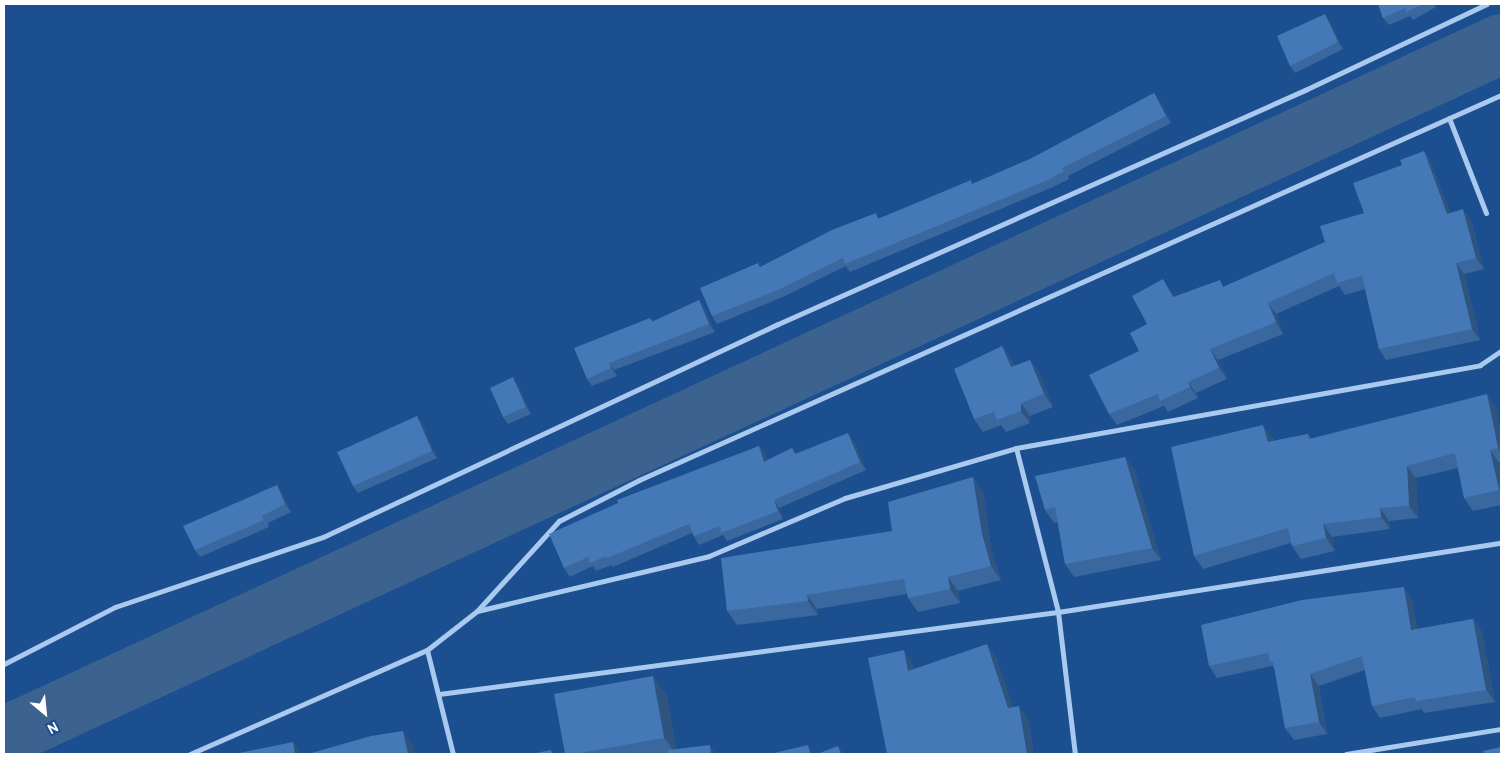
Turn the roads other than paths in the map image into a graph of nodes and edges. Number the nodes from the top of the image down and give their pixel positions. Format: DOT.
graph roads {
  1 [pos="1487,4"];
  2 [pos="1501,95"];
  3 [pos="1449,118"];
  4 [pos="1486,214"];
  5 [pos="1501,351"];
  6 [pos="1016,448"];
  7 [pos="1501,543"];
  8 [pos="477,611"];
  9 [pos="1058,612"];
  10 [pos="427,650"];
  11 [pos="4,664"];
  12 [pos="439,694"];
  13 [pos="1501,729"];
  14 [pos="190,754"];
  15 [pos="453,754"];
  16 [pos="1075,754"];
  17 [pos="1346,754"];
  1 -- 11 [label="street"];
  2 -- 3 [label="street"];
  3 -- 4 [label="street"];
  3 -- 8 [label="street"];
  5 -- 6 [label="street"];
  6 -- 8 [label="street"];
  6 -- 9 [label="street"];
  7 -- 9 [label="street"];
  8 -- 10 [label="street"];
  9 -- 12 [label="street"];
  9 -- 16 [label="street"];
  10 -- 12 [label="street"];
  10 -- 14 [label="street"];
  12 -- 15 [label="street"];
  13 -- 17 [label="street"];
}
